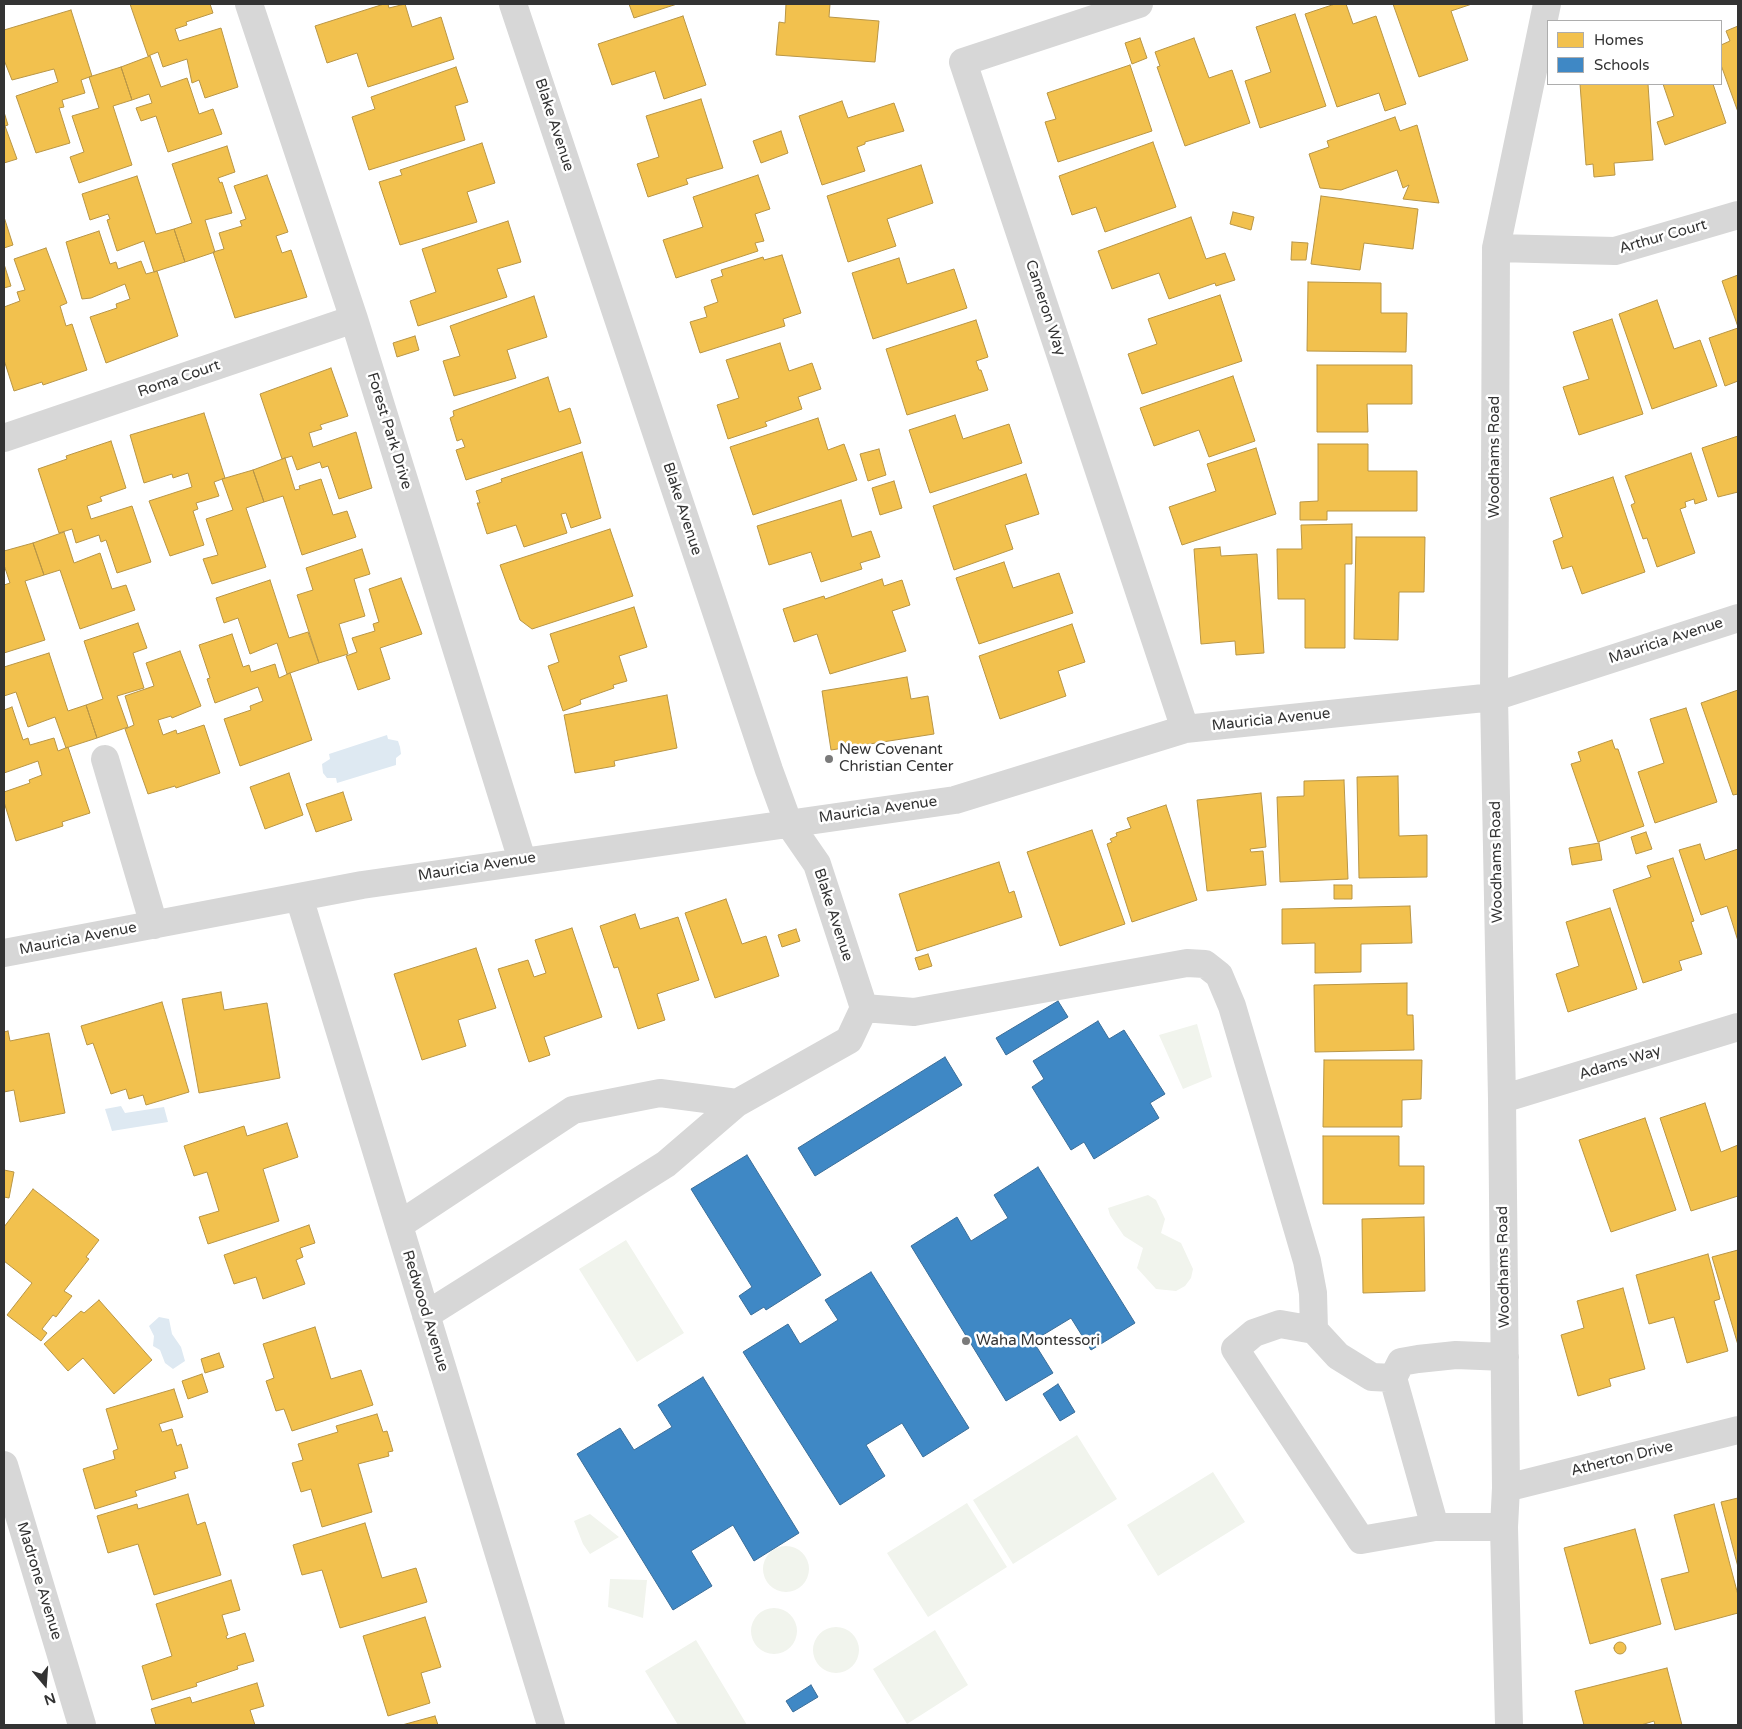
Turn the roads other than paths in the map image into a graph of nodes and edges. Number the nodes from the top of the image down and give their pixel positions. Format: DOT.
graph roads {
  1 [pos="249,4"];
  2 [pos="513,4"];
  3 [pos="1139,4"];
  4 [pos="1547,4"];
  5 [pos="1738,215"];
  6 [pos="1496,248"];
  7 [pos="354,320"];
  8 [pos="4,438"];
  9 [pos="1738,618"];
  10 [pos="1494,697"];
  11 [pos="1185,729"];
  12 [pos="105,759"];
  13 [pos="788,822"];
  14 [pos="522,860"];
  15 [pos="299,897"];
  16 [pos="154,925"];
  17 [pos="4,953"];
  18 [pos="864,1008"];
  19 [pos="1738,1027"];
  20 [pos="1502,1099"];
  21 [pos="737,1103"];
  22 [pos="399,1224"];
  23 [pos="426,1315"];
  24 [pos="1314,1330"];
  25 [pos="1505,1358"];
  26 [pos="1393,1378"];
  27 [pos="1738,1430"];
  28 [pos="4,1465"];
  29 [pos="1506,1488"];
  30 [pos="1436,1527"];
  31 [pos="1504,1527"];
  32 [pos="82,1725"];
  33 [pos="551,1725"];
  34 [pos="1509,1725"];
  1 -- 7 [label="street, Forest Park Drive"];
  2 -- 13 [label="street, Blake Avenue"];
  3 -- 11 [label="street, Cameron Way"];
  4 -- 6 [label="street, Woodhams Road"];
  5 -- 6 [label="street, Arthur Court"];
  6 -- 10 [label="street, Woodhams Road"];
  7 -- 8 [label="street, Roma Court"];
  7 -- 14 [label="street, Forest Park Drive"];
  9 -- 10 [label="street, Mauricia Avenue"];
  10 -- 11 [label="street, Mauricia Avenue"];
  10 -- 20 [label="street, Woodhams Road"];
  11 -- 13 [label="street, Mauricia Avenue"];
  12 -- 16 [label="street"];
  13 -- 14 [label="street, Mauricia Avenue"];
  13 -- 18 [label="street, Blake Avenue"];
  14 -- 15 [label="street, Mauricia Avenue"];
  15 -- 16 [label="street, Mauricia Avenue"];
  15 -- 22 [label="street, Redwood Avenue"];
  16 -- 17 [label="street, Mauricia Avenue"];
  18 -- 21 [label="street"];
  18 -- 24 [label="street"];
  19 -- 20 [label="street, Adams Way"];
  20 -- 25 [label="street, Woodhams Road"];
  21 -- 22 [label="street"];
  21 -- 23 [label="street"];
  22 -- 23 [label="street, Redwood Avenue"];
  23 -- 33 [label="street, Redwood Avenue"];
  24 -- 26 [label="street"];
  24 -- 30 [label="street"];
  25 -- 26 [label="street"];
  25 -- 29 [label="street, Woodhams Road"];
  26 -- 30 [label="street"];
  27 -- 29 [label="street, Atherton Drive"];
  28 -- 32 [label="street, Madrone Avenue"];
  29 -- 31 [label="street, Woodhams Road"];
  30 -- 31 [label="street"];
  31 -- 34 [label="street, Woodhams Road"];
}
